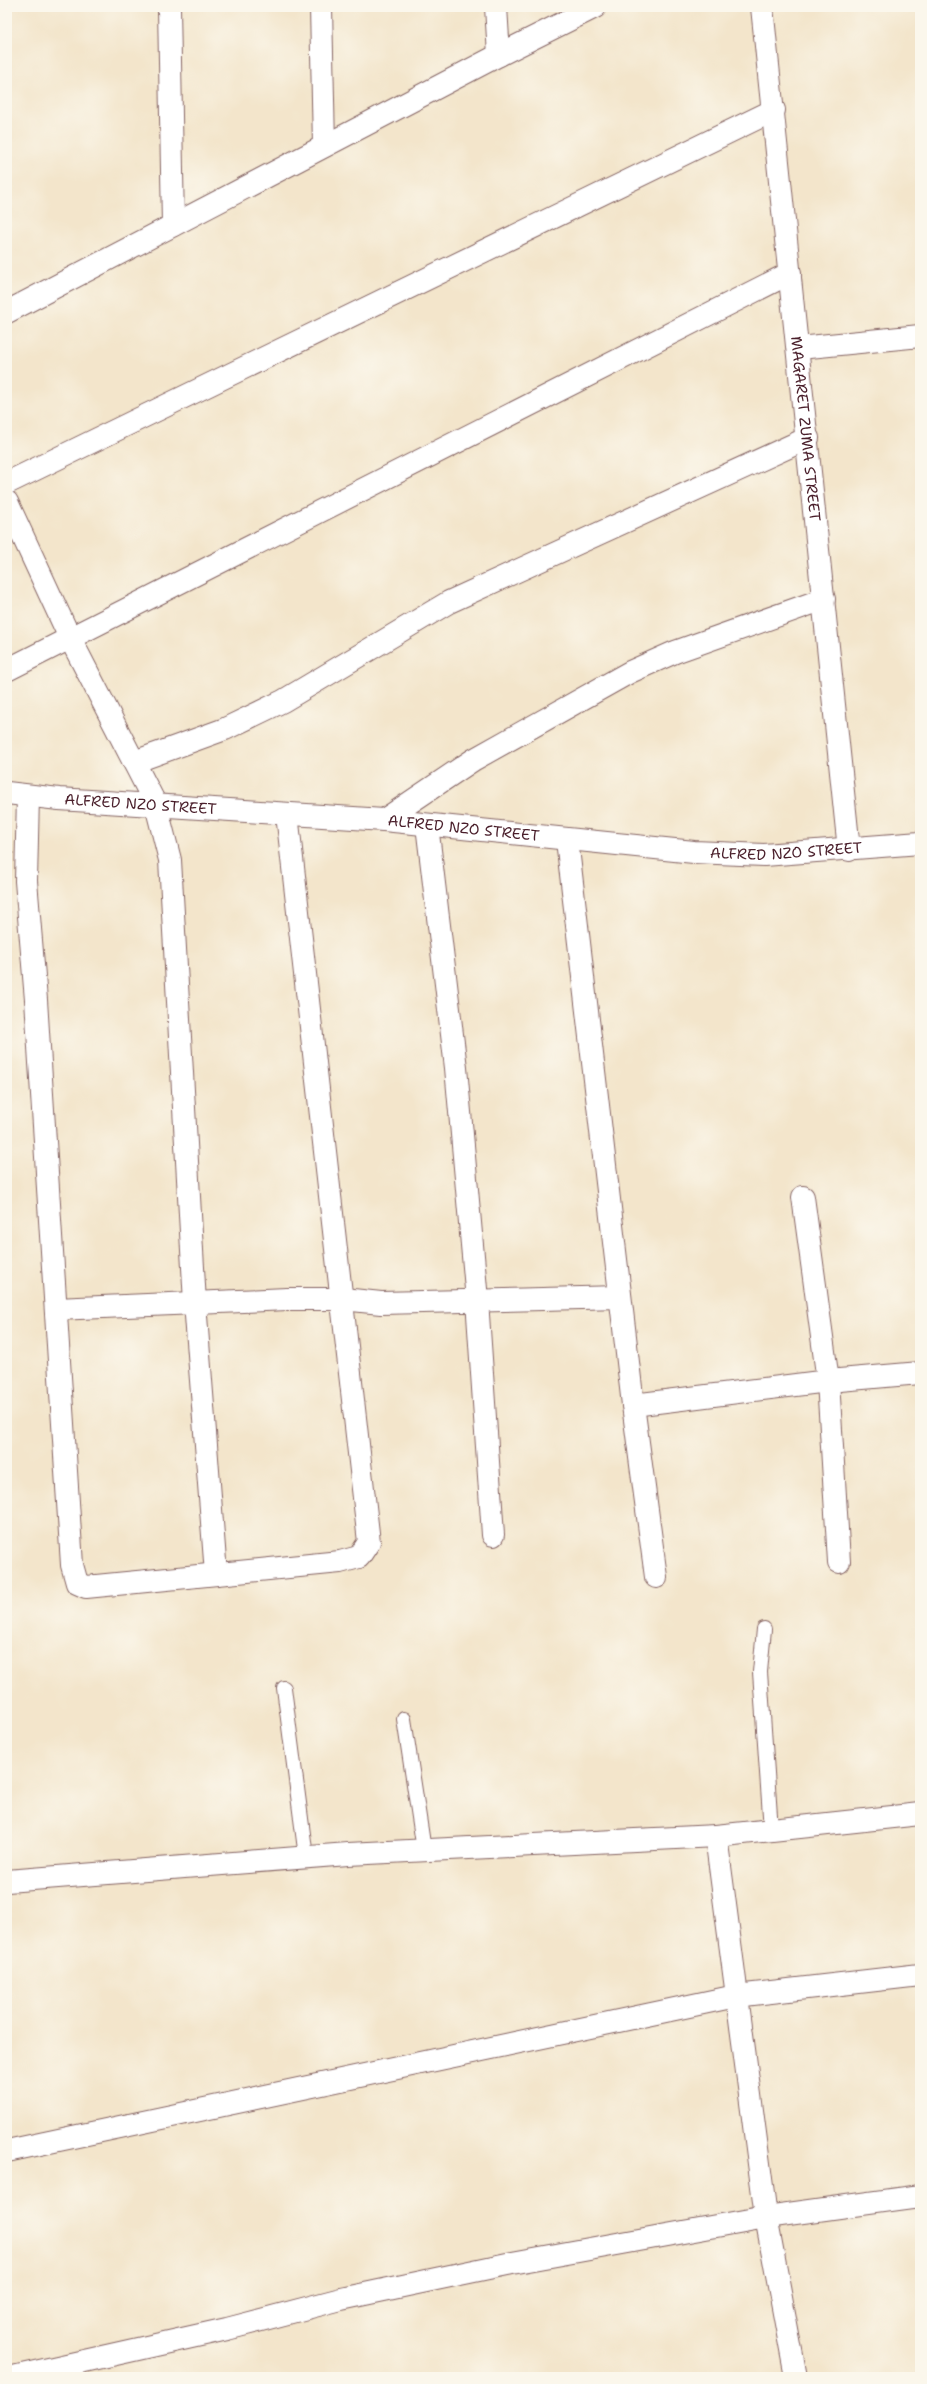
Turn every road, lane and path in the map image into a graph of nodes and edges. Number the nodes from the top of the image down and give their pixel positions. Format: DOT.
graph roads {
  1 [pos="169,7"];
  2 [pos="322,7"];
  3 [pos="496,7"];
  4 [pos="595,7"];
  5 [pos="762,7"];
  6 [pos="499,55"];
  7 [pos="774,110"];
  8 [pos="324,146"];
  9 [pos="173,225"];
  10 [pos="790,273"];
  11 [pos="7,312"];
  12 [pos="920,336"];
  13 [pos="799,348"];
  14 [pos="808,438"];
  15 [pos="7,483"];
  16 [pos="7,502"];
  17 [pos="824,599"];
  18 [pos="70,638"];
  19 [pos="7,670"];
  20 [pos="134,762"];
  21 [pos="17,794"];
  22 [pos="156,805"];
  23 [pos="287,814"];
  24 [pos="384,820"];
  25 [pos="427,825"];
  26 [pos="567,840"];
  27 [pos="920,843"];
  28 [pos="849,850"];
  29 [pos="804,1197"];
  30 [pos="620,1297"];
  31 [pos="343,1299"];
  32 [pos="477,1300"];
  33 [pos="195,1303"];
  34 [pos="56,1309"];
  35 [pos="920,1373"];
  36 [pos="828,1381"];
  37 [pos="633,1405"];
  38 [pos="493,1535"];
  39 [pos="839,1562"];
  40 [pos="216,1574"];
  41 [pos="656,1578"];
  42 [pos="764,1629"];
  43 [pos="284,1688"];
  44 [pos="404,1719"];
  45 [pos="920,1814"];
  46 [pos="771,1830"];
  47 [pos="716,1836"];
  48 [pos="424,1850"];
  49 [pos="306,1857"];
  50 [pos="7,1881"];
  51 [pos="920,1975"];
  52 [pos="736,1996"];
  53 [pos="7,2151"];
  54 [pos="920,2196"];
  55 [pos="766,2217"];
  56 [pos="13,2377"];
  57 [pos="796,2377"];
  1 -- 9 [label="street"];
  2 -- 8 [label="street"];
  3 -- 6 [label="street"];
  4 -- 6 [label="street"];
  5 -- 7 [label="street, MAGARET ZUMA STREET"];
  6 -- 8 [label="street"];
  7 -- 10 [label="street, MAGARET ZUMA STREET"];
  7 -- 15 [label="street"];
  8 -- 9 [label="street"];
  9 -- 11 [label="street"];
  10 -- 13 [label="street, MAGARET ZUMA STREET"];
  10 -- 18 [label="street"];
  12 -- 13 [label="street"];
  13 -- 14 [label="street, MAGARET ZUMA STREET"];
  14 -- 17 [label="street, MAGARET ZUMA STREET"];
  14 -- 20 [label="street"];
  16 -- 18 [label="street"];
  17 -- 24 [label="street"];
  17 -- 28 [label="street, MAGARET ZUMA STREET"];
  18 -- 19 [label="street"];
  18 -- 20 [label="street"];
  20 -- 22 [label="street"];
  21 -- 22 [label="street, ALFRED NZO STREET"];
  21 -- 34 [label="street"];
  22 -- 23 [label="street, ALFRED NZO STREET"];
  22 -- 33 [label="street"];
  23 -- 24 [label="street, ALFRED NZO STREET"];
  23 -- 31 [label="street"];
  24 -- 25 [label="street, ALFRED NZO STREET"];
  25 -- 26 [label="street, ALFRED NZO STREET"];
  25 -- 32 [label="street"];
  26 -- 28 [label="street, ALFRED NZO STREET"];
  26 -- 30 [label="street"];
  27 -- 28 [label="street, ALFRED NZO STREET"];
  29 -- 36 [label="street"];
  30 -- 32 [label="street"];
  30 -- 37 [label="street"];
  31 -- 32 [label="street"];
  31 -- 33 [label="street"];
  31 -- 40 [label="street"];
  32 -- 38 [label="street"];
  33 -- 34 [label="street"];
  33 -- 40 [label="street"];
  34 -- 40 [label="street"];
  35 -- 36 [label="street"];
  36 -- 37 [label="street"];
  36 -- 39 [label="street"];
  37 -- 41 [label="street"];
  42 -- 46 [label="lane"];
  43 -- 49 [label="lane"];
  44 -- 48 [label="lane"];
  45 -- 46 [label="street"];
  46 -- 47 [label="street"];
  47 -- 48 [label="street"];
  47 -- 52 [label="street"];
  48 -- 49 [label="street"];
  49 -- 50 [label="street"];
  51 -- 52 [label="street"];
  52 -- 53 [label="street"];
  52 -- 55 [label="street"];
  54 -- 55 [label="street"];
  55 -- 56 [label="street"];
  55 -- 57 [label="street"];
}
